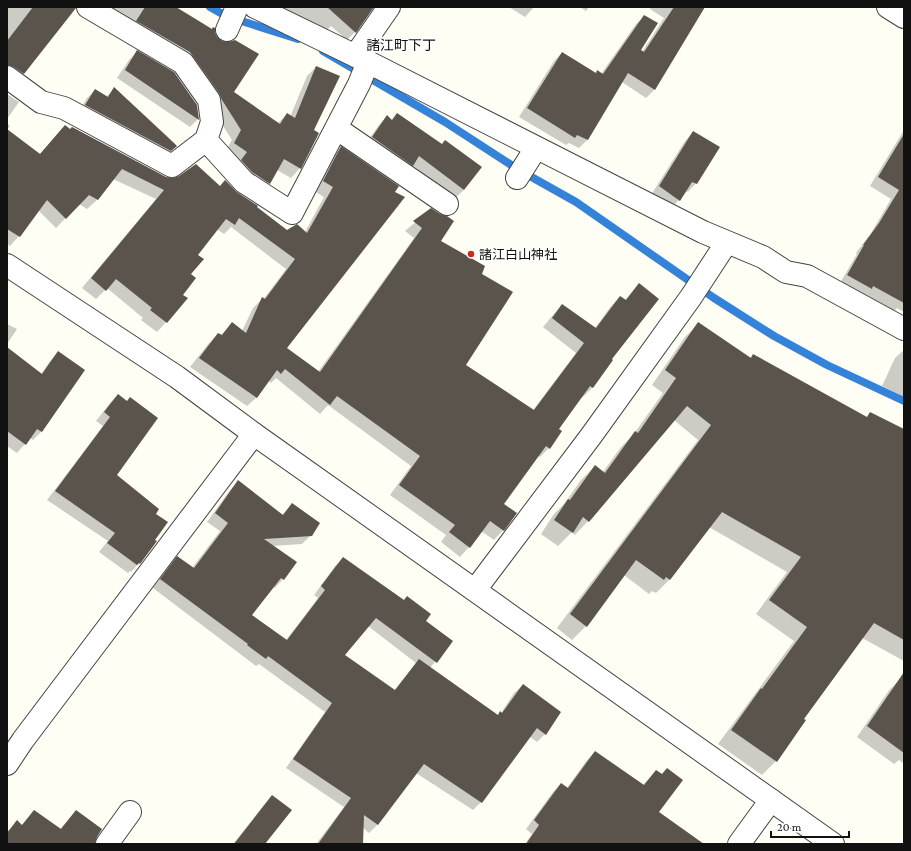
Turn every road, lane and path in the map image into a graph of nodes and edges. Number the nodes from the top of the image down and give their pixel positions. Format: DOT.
graph roads {
  1 [pos="88,7"];
  2 [pos="237,7"];
  3 [pos="255,7"];
  4 [pos="389,7"];
  5 [pos="888,7"];
  6 [pos="904,17"];
  7 [pos="228,30"];
  8 [pos="362,59"];
  9 [pos="7,77"];
  10 [pos="336,128"];
  11 [pos="206,140"];
  12 [pos="536,148"];
  13 [pos="517,178"];
  14 [pos="447,204"];
  15 [pos="727,242"];
  16 [pos="7,265"];
  17 [pos="904,329"];
  18 [pos="254,434"];
  19 [pos="475,590"];
  20 [pos="7,764"];
  21 [pos="771,800"];
  22 [pos="130,812"];
  23 [pos="107,844"];
  24 [pos="739,844"];
  25 [pos="833,844"];
  1 -- 11 [label="street"];
  2 -- 7 [label="street"];
  3 -- 8 [label="street"];
  4 -- 8 [label="street"];
  5 -- 6 [label="street"];
  8 -- 10 [label="street"];
  8 -- 12 [label="street"];
  9 -- 11 [label="street"];
  10 -- 11 [label="street"];
  10 -- 14 [label="street"];
  12 -- 13 [label="street"];
  12 -- 15 [label="street"];
  15 -- 17 [label="street"];
  15 -- 19 [label="street"];
  16 -- 18 [label="street"];
  18 -- 19 [label="street"];
  18 -- 20 [label="street"];
  19 -- 21 [label="street"];
  21 -- 24 [label="street"];
  21 -- 25 [label="street"];
  22 -- 23 [label="street"];
}
